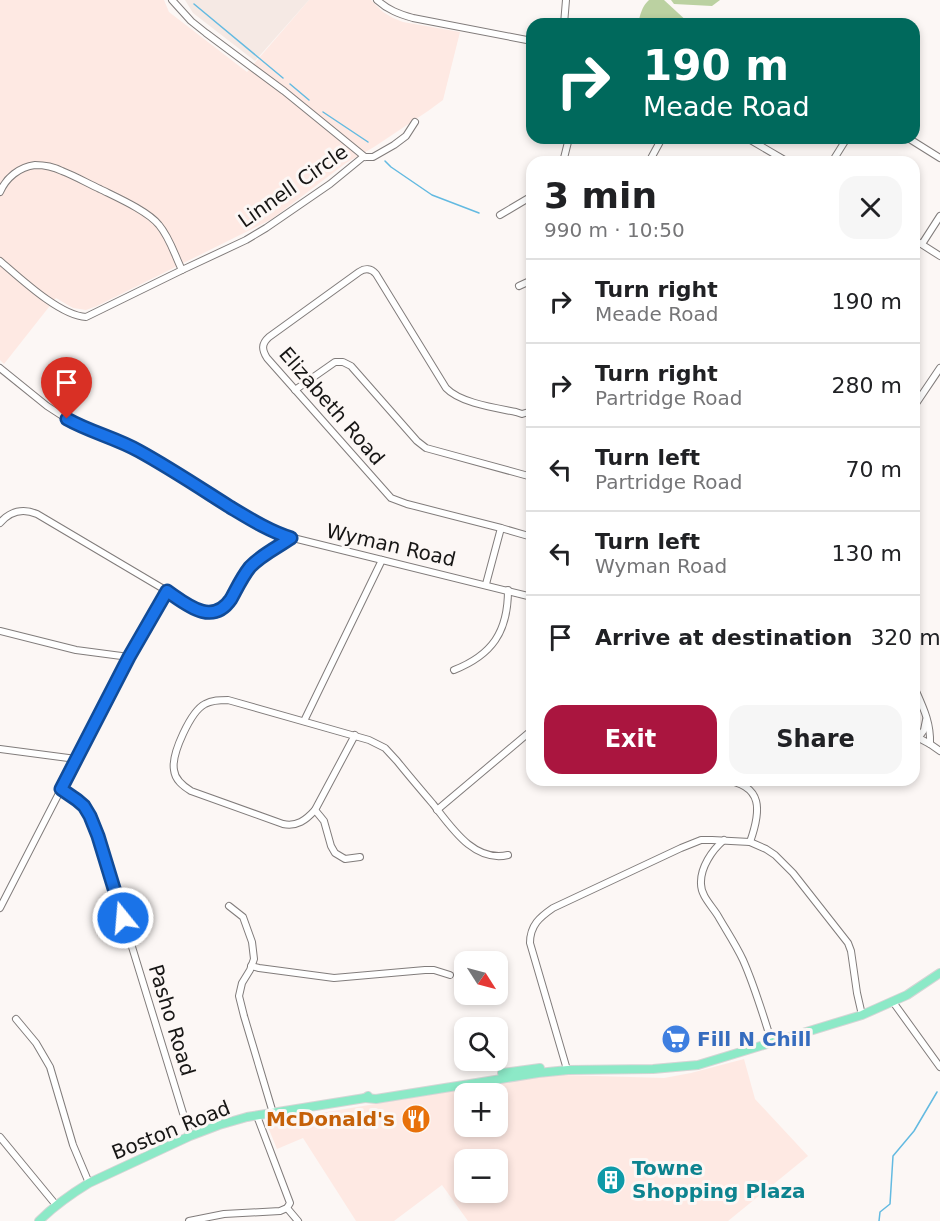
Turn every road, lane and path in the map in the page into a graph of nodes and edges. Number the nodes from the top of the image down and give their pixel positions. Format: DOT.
graph roads {
  1 [pos="377,0"];
  2 [pos="566,0"];
  3 [pos="175,2"];
  4 [pos="564,18"];
  5 [pos="526,40"];
  6 [pos="415,122"];
  7 [pos="757,144"];
  8 [pos="918,144"];
  9 [pos="778,156"];
  10 [pos="365,157"];
  11 [pos="940,158"];
  12 [pos="0,192"];
  13 [pos="526,200"];
  14 [pos="500,215"];
  15 [pos="940,216"];
  16 [pos="922,244"];
  17 [pos="940,256"];
  18 [pos="0,261"];
  19 [pos="182,270"];
  20 [pos="526,283"];
  21 [pos="519,286"];
  22 [pos="0,368"];
  23 [pos="940,368"];
  24 [pos="295,390"];
  25 [pos="920,398"];
  26 [pos="526,413"];
  27 [pos="526,475"];
  28 [pos="0,523"];
  29 [pos="501,528"];
  30 [pos="526,535"];
  31 [pos="291,538"];
  32 [pos="382,560"];
  33 [pos="486,584"];
  34 [pos="508,590"];
  35 [pos="167,591"];
  36 [pos="526,595"];
  37 [pos="0,632"];
  38 [pos="129,657"];
  39 [pos="454,670"];
  40 [pos="920,701"];
  41 [pos="927,717"];
  42 [pos="304,721"];
  43 [pos="920,734"];
  44 [pos="355,735"];
  45 [pos="526,735"];
  46 [pos="920,739"];
  47 [pos="930,744"];
  48 [pos="0,749"];
  49 [pos="940,751"];
  50 [pos="76,759"];
  51 [pos="743,786"];
  52 [pos="61,789"];
  53 [pos="315,810"];
  54 [pos="437,810"];
  55 [pos="724,840"];
  56 [pos="750,842"];
  57 [pos="508,855"];
  58 [pos="360,857"];
  59 [pos="229,906"];
  60 [pos="0,908"];
  61 [pos="251,966"];
  62 [pos="940,973"];
  63 [pos="450,975"];
  64 [pos="893,1002"];
  65 [pos="862,1015"];
  66 [pos="16,1019"];
  67 [pos="772,1043"];
  68 [pos="566,1066"];
  69 [pos="940,1067"];
  70 [pos="603,1069"];
  71 [pos="365,1098"];
  72 [pos="273,1113"];
  73 [pos="257,1116"];
  74 [pos="190,1136"];
  75 [pos="0,1137"];
  76 [pos="89,1183"];
  77 [pos="56,1205"];
  78 [pos="287,1208"];
  79 [pos="39,1221"];
  80 [pos="189,1221"];
  81 [pos="298,1221"];
  1 -- 5 [label="street"];
  2 -- 4 [label="street"];
  3 -- 10 [label="street"];
  6 -- 10 [label="street, Linnell Circle"];
  7 -- 9 [label="street"];
  8 -- 11 [label="street"];
  10 -- 19 [label="street, Linnell Circle"];
  12 -- 19 [label="street"];
  13 -- 14 [label="street"];
  15 -- 16 [label="street"];
  16 -- 17 [label="street"];
  18 -- 19 [label="street, Linnell Circle"];
  20 -- 21 [label="street"];
  22 -- 31 [label="street, Wyman Road"];
  23 -- 25 [label="street"];
  24 -- 26 [label="street, Elizabeth Road"];
  24 -- 27 [label="street"];
  24 -- 29 [label="street, Elizabeth Road"];
  28 -- 35 [label="street"];
  29 -- 30 [label="street, Elizabeth Road"];
  29 -- 33 [label="street"];
  31 -- 32 [label="street, Wyman Road"];
  31 -- 35 [label="street"];
  32 -- 33 [label="street, Wyman Road"];
  32 -- 42 [label="street"];
  33 -- 34 [label="street, Wyman Road"];
  34 -- 36 [label="street, Wyman Road"];
  34 -- 39 [label="street"];
  35 -- 38 [label="street"];
  37 -- 38 [label="street"];
  38 -- 50 [label="street"];
  40 -- 41 [label="street"];
  41 -- 43 [label="street"];
  41 -- 47 [label="street"];
  42 -- 44 [label="street"];
  42 -- 53 [label="street"];
  44 -- 53 [label="street"];
  44 -- 54 [label="street"];
  45 -- 54 [label="street"];
  46 -- 47 [label="street"];
  47 -- 49 [label="street"];
  48 -- 50 [label="street"];
  50 -- 52 [label="street"];
  51 -- 56 [label="street"];
  52 -- 60 [label="street"];
  52 -- 74 [label="street, Pasho Road"];
  53 -- 58 [label="street"];
  54 -- 57 [label="street"];
  55 -- 56 [label="street"];
  55 -- 67 [label="street"];
  55 -- 68 [label="street"];
  56 -- 65 [label="street"];
  59 -- 61 [label="street"];
  61 -- 63 [label="street"];
  61 -- 72 [label="street"];
  62 -- 64 [label="main road, Boston Road"];
  64 -- 65 [label="main road, Boston Road"];
  64 -- 69 [label="street"];
  65 -- 67 [label="main road, Boston Road"];
  66 -- 76 [label="street"];
  67 -- 70 [label="main road, Boston Road"];
  68 -- 70 [label="main road, Boston Road"];
  68 -- 71 [label="main road, Boston Road"];
  70 -- 71 [label="main road, Boston Road"];
  71 -- 72 [label="main road, Boston Road"];
  72 -- 73 [label="main road, Boston Road"];
  73 -- 74 [label="main road, Boston Road"];
  73 -- 78 [label="street"];
  74 -- 76 [label="main road, Boston Road"];
  75 -- 77 [label="street"];
  76 -- 77 [label="main road, Boston Road"];
  77 -- 79 [label="main road, Boston Road"];
  78 -- 80 [label="street"];
  78 -- 81 [label="street"];
}
